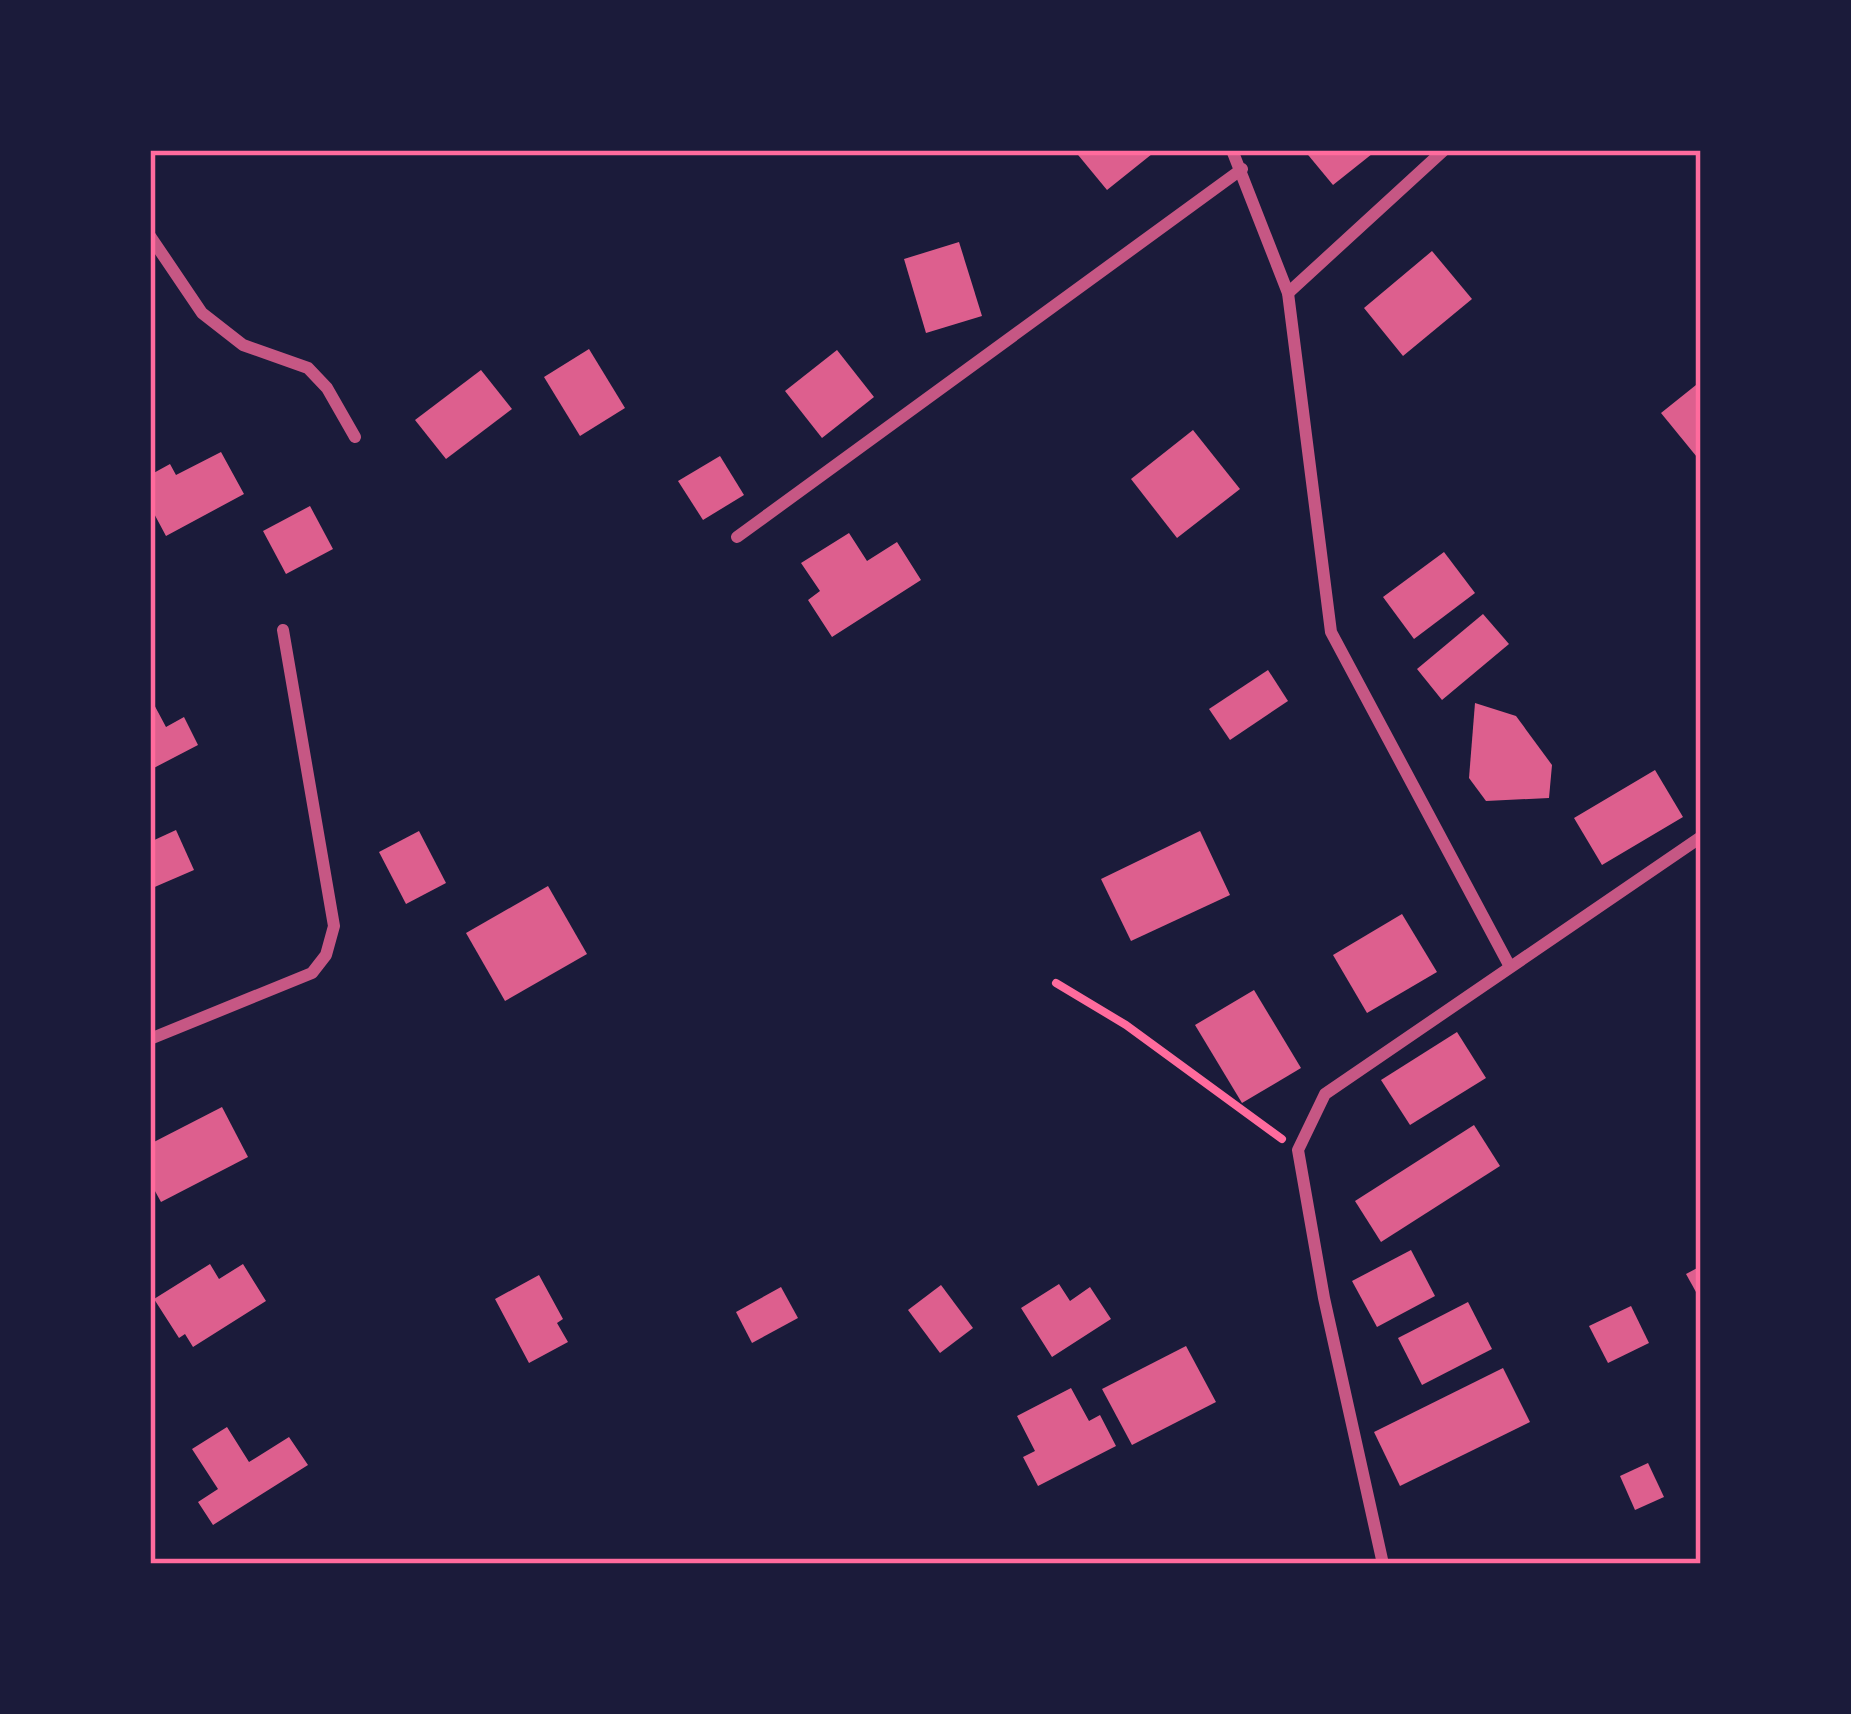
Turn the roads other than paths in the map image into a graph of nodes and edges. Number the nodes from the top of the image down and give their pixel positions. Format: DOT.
graph roads {
  1 [pos="1232,150"];
  2 [pos="1444,150"];
  3 [pos="1242,169"];
  4 [pos="150,236"];
  5 [pos="1288,293"];
  6 [pos="356,437"];
  7 [pos="736,537"];
  8 [pos="284,630"];
  9 [pos="1701,837"];
  10 [pos="1509,965"];
  11 [pos="150,1039"];
  12 [pos="1383,1564"];
  1 -- 3 [label="street"];
  2 -- 5 [label="street"];
  3 -- 5 [label="street"];
  3 -- 7 [label="street"];
  4 -- 6 [label="street"];
  5 -- 10 [label="street"];
  8 -- 11 [label="street"];
  9 -- 10 [label="street"];
  10 -- 12 [label="street"];
}
